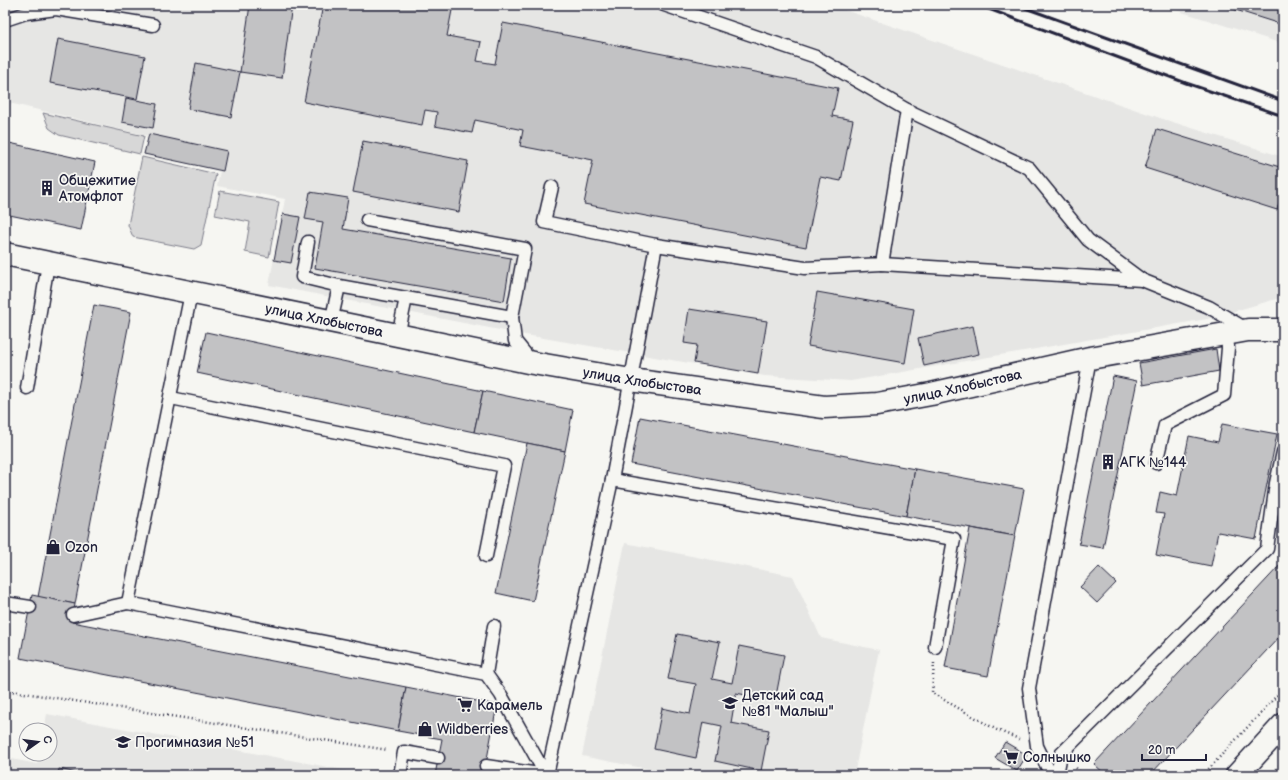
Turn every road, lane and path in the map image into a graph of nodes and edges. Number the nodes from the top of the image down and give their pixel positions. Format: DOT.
graph roads {
  1 [pos="664,5"];
  2 [pos="5,20"];
  3 [pos="153,25"];
  4 [pos="907,110"];
  5 [pos="552,187"];
  6 [pos="367,220"];
  7 [pos="308,242"];
  8 [pos="656,245"];
  9 [pos="5,254"];
  10 [pos="48,264"];
  11 [pos="882,264"];
  12 [pos="1142,280"];
  13 [pos="339,286"];
  14 [pos="191,293"];
  15 [pos="406,298"];
  16 [pos="512,317"];
  17 [pos="331,322"];
  18 [pos="1248,330"];
  19 [pos="1283,330"];
  20 [pos="1227,334"];
  21 [pos="398,336"];
  22 [pos="1090,358"];
  23 [pos="533,364"];
  24 [pos="631,380"];
  25 [pos="27,388"];
  26 [pos="171,398"];
  27 [pos="1283,452"];
  28 [pos="1156,463"];
  29 [pos="612,480"];
  30 [pos="1280,486"];
  31 [pos="486,556"];
  32 [pos="128,602"];
  33 [pos="5,603"];
  34 [pos="30,607"];
  35 [pos="73,615"];
  36 [pos="494,626"];
  37 [pos="935,647"];
  38 [pos="486,674"];
  39 [pos="1283,689"];
  40 [pos="5,690"];
  41 [pos="1283,725"];
  42 [pos="1037,746"];
  43 [pos="404,752"];
  44 [pos="1061,754"];
  45 [pos="438,758"];
  46 [pos="1283,762"];
  47 [pos="486,766"];
  48 [pos="400,775"];
  49 [pos="546,775"];
  50 [pos="1051,775"];
  51 [pos="1057,775"];
  52 [pos="1083,775"];
  53 [pos="1203,775"];
  54 [pos="1237,775"];
  55 [pos="1271,775"];
  1 -- 4 [label="lane"];
  2 -- 3 [label="lane"];
  4 -- 11 [label="lane"];
  4 -- 12 [label="lane"];
  5 -- 8 [label="lane"];
  6 -- 16 [label="lane"];
  7 -- 13 [label="lane"];
  8 -- 11 [label="lane"];
  8 -- 24 [label="lane"];
  9 -- 10 [label="street, улица Хлобыстова"];
  10 -- 14 [label="street, улица Хлобыстова"];
  10 -- 25 [label="lane"];
  11 -- 12 [label="lane"];
  12 -- 18 [label="lane"];
  13 -- 15 [label="lane"];
  13 -- 17 [label="lane"];
  14 -- 17 [label="street, улица Хлобыстова"];
  14 -- 26 [label="lane"];
  15 -- 16 [label="lane"];
  15 -- 21 [label="lane"];
  16 -- 23 [label="lane"];
  17 -- 21 [label="street, улица Хлобыстова"];
  18 -- 19 [label="street, улица Хлобыстова"];
  18 -- 20 [label="street, улица Хлобыстова"];
  20 -- 22 [label="street, улица Хлобыстова"];
  20 -- 28 [label="lane"];
  21 -- 23 [label="street, улица Хлобыстова"];
  22 -- 24 [label="street, улица Хлобыстова"];
  22 -- 42 [label="lane"];
  23 -- 24 [label="street, улица Хлобыстова"];
  24 -- 29 [label="lane"];
  26 -- 31 [label="lane"];
  26 -- 32 [label="lane"];
  27 -- 30 [label="lane"];
  29 -- 37 [label="lane"];
  29 -- 49 [label="lane"];
  30 -- 44 [label="lane"];
  32 -- 35 [label="lane"];
  32 -- 38 [label="lane"];
  33 -- 34 [label="lane"];
  36 -- 38 [label="lane"];
  37 -- 42 [label="path"];
  38 -- 49 [label="lane"];
  39 -- 53 [label="path"];
  40 -- 43 [label="path"];
  41 -- 54 [label="street"];
  42 -- 50 [label="lane"];
  43 -- 45 [label="lane"];
  43 -- 48 [label="lane"];
  44 -- 51 [label="lane"];
  44 -- 52 [label="path"];
  46 -- 55 [label="path"];
  47 -- 49 [label="lane"];
}
